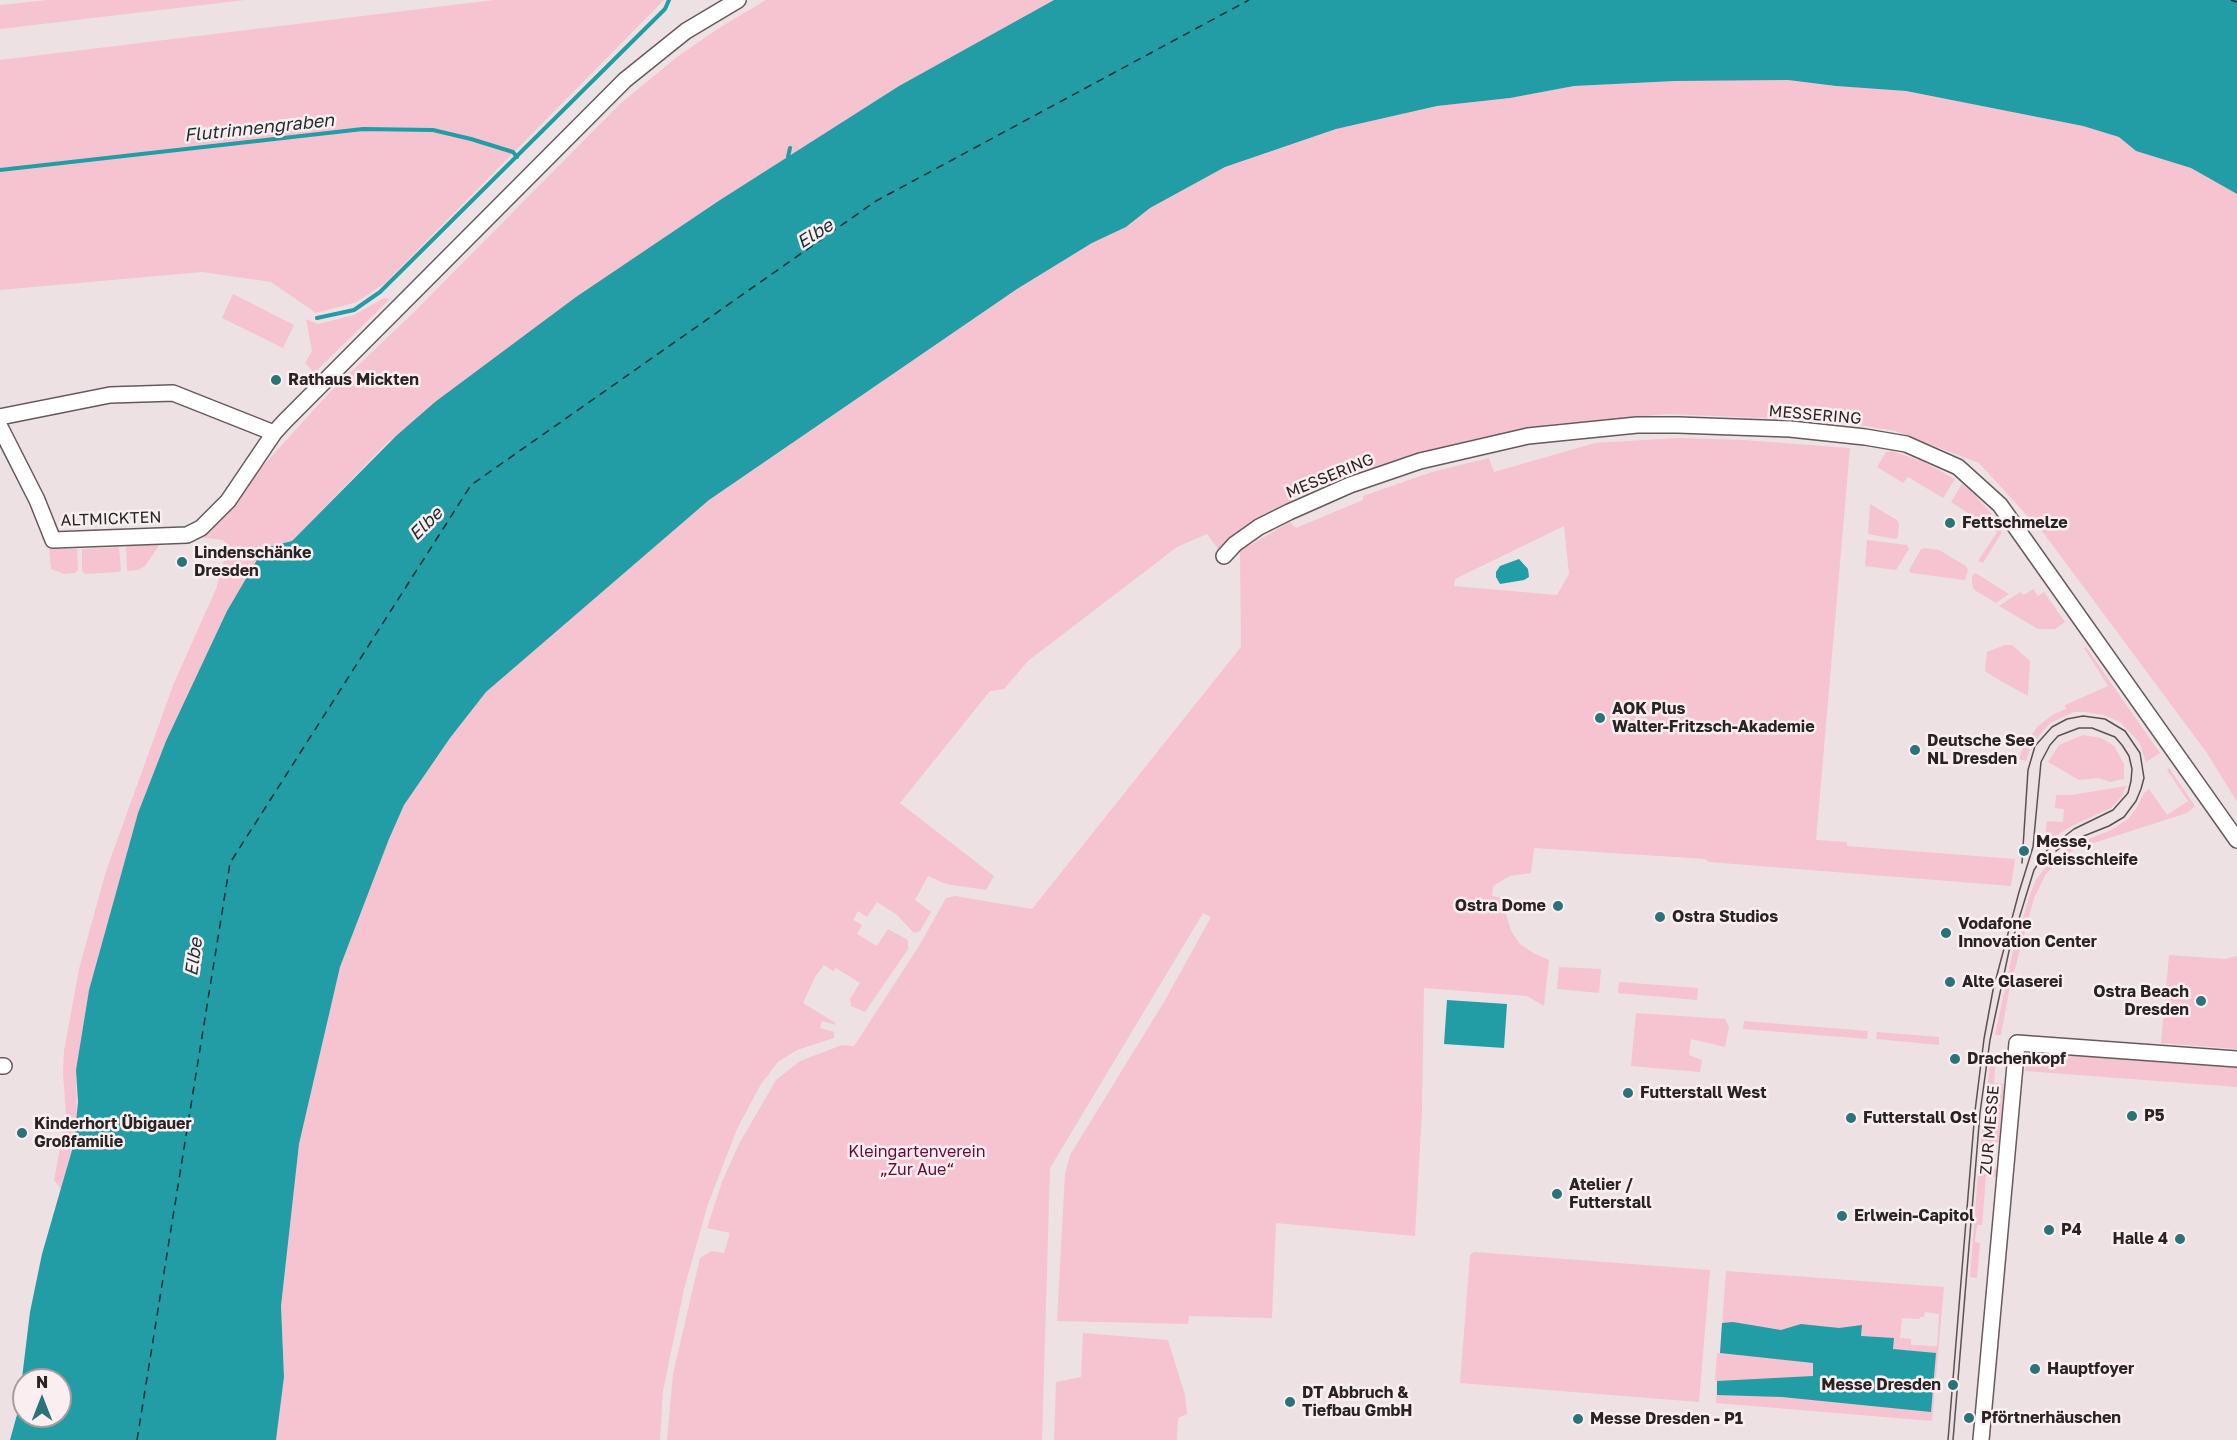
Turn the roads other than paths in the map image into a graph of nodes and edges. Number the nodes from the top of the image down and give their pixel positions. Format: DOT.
graph roads {
  1 [pos="738,0"];
  2 [pos="0,417"];
  3 [pos="0,427"];
  4 [pos="274,433"];
  5 [pos="1224,556"];
  6 [pos="2237,840"];
  7 [pos="2237,1059"];
  8 [pos="1981,1440"];
  1 -- 4 [label="street"];
  2 -- 4 [label="street"];
  3 -- 4 [label="street, ALTMICKTEN"];
  5 -- 6 [label="street, MESSERING"];
  7 -- 8 [label="street, ZUR MESSE"];
}
